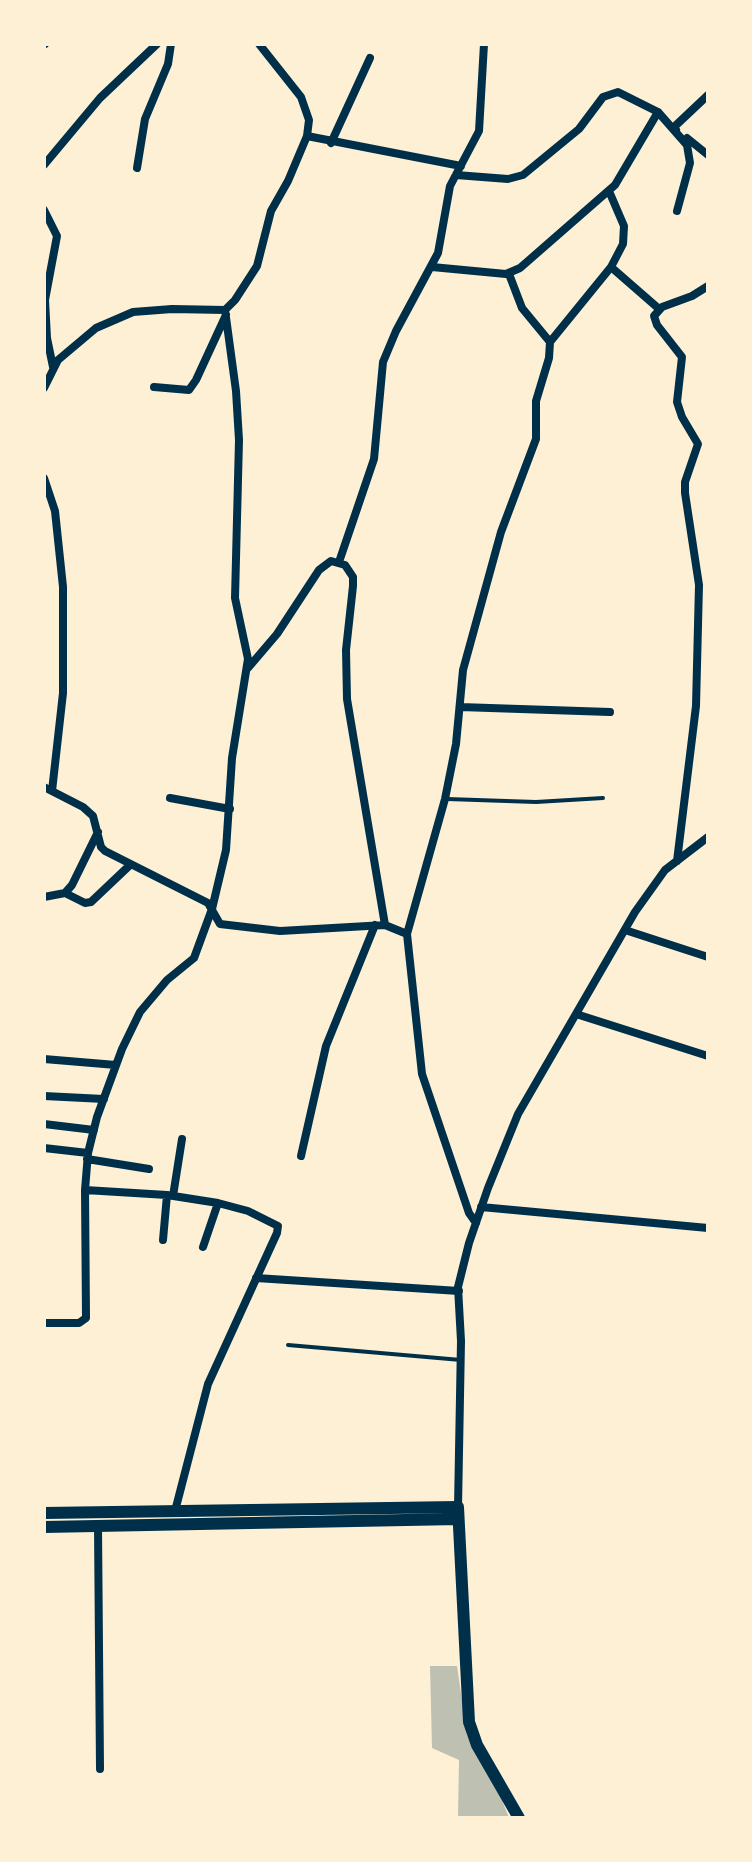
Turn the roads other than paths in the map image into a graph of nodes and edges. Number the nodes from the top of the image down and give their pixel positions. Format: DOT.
graph roads {
  1 [pos="157,44"];
  2 [pos="171,44"];
  3 [pos="259,44"];
  4 [pos="484,44"];
  5 [pos="370,58"];
  6 [pos="708,95"];
  7 [pos="658,112"];
  8 [pos="673,128"];
  9 [pos="307,136"];
  10 [pos="331,143"];
  11 [pos="708,155"];
  12 [pos="44,165"];
  13 [pos="461,166"];
  14 [pos="137,168"];
  15 [pos="456,175"];
  16 [pos="609,191"];
  17 [pos="44,210"];
  18 [pos="677,211"];
  19 [pos="432,267"];
  20 [pos="611,267"];
  21 [pos="509,274"];
  22 [pos="708,286"];
  23 [pos="658,308"];
  24 [pos="225,312"];
  25 [pos="550,342"];
  26 [pos="53,367"];
  27 [pos="46,376"];
  28 [pos="154,387"];
  29 [pos="44,388"];
  30 [pos="697,448"];
  31 [pos="708,449"];
  32 [pos="44,478"];
  33 [pos="339,562"];
  34 [pos="247,668"];
  35 [pos="460,707"];
  36 [pos="610,712"];
  37 [pos="48,789"];
  38 [pos="170,798"];
  39 [pos="603,798"];
  40 [pos="445,799"];
  41 [pos="230,809"];
  42 [pos="98,832"];
  43 [pos="708,837"];
  44 [pos="677,861"];
  45 [pos="130,865"];
  46 [pos="65,893"];
  47 [pos="44,897"];
  48 [pos="212,909"];
  49 [pos="380,925"];
  50 [pos="625,930"];
  51 [pos="407,934"];
  52 [pos="708,957"];
  53 [pos="576,1014"];
  54 [pos="708,1056"];
  55 [pos="44,1059"];
  56 [pos="116,1065"];
  57 [pos="44,1096"];
  58 [pos="104,1099"];
  59 [pos="44,1124"];
  60 [pos="94,1130"];
  61 [pos="182,1139"];
  62 [pos="44,1148"];
  63 [pos="88,1156"];
  64 [pos="301,1156"];
  65 [pos="149,1169"];
  66 [pos="85,1190"];
  67 [pos="170,1195"];
  68 [pos="218,1203"];
  69 [pos="481,1207"];
  70 [pos="476,1223"];
  71 [pos="708,1228"];
  72 [pos="163,1240"];
  73 [pos="203,1247"];
  74 [pos="256,1278"];
  75 [pos="459,1291"];
  76 [pos="44,1323"];
  77 [pos="288,1345"];
  78 [pos="461,1360"];
  79 [pos="175,1511"];
  80 [pos="458,1513"];
  81 [pos="45,1519"];
  82 [pos="98,1526"];
  83 [pos="100,1769"];
  84 [pos="519,1818"];
  1 -- 12 [label="street"];
  2 -- 14 [label="street"];
  3 -- 9 [label="street"];
  4 -- 13 [label="street"];
  5 -- 10 [label="street"];
  6 -- 8 [label="street"];
  7 -- 8 [label="street"];
  7 -- 15 [label="street"];
  7 -- 16 [label="street"];
  8 -- 11 [label="street"];
  8 -- 18 [label="street"];
  9 -- 10 [label="street"];
  9 -- 24 [label="street"];
  10 -- 13 [label="street"];
  13 -- 15 [label="street"];
  15 -- 19 [label="street"];
  16 -- 20 [label="street"];
  16 -- 21 [label="street"];
  17 -- 26 [label="street"];
  19 -- 21 [label="street"];
  19 -- 33 [label="street"];
  20 -- 23 [label="street"];
  20 -- 25 [label="street"];
  21 -- 25 [label="street"];
  22 -- 23 [label="street"];
  23 -- 30 [label="street"];
  24 -- 26 [label="street"];
  24 -- 28 [label="street"];
  24 -- 34 [label="street"];
  25 -- 35 [label="street"];
  26 -- 27 [label="street"];
  27 -- 29 [label="street"];
  30 -- 31 [label="street"];
  30 -- 44 [label="street"];
  32 -- 37 [label="street"];
  33 -- 34 [label="street"];
  33 -- 49 [label="street"];
  34 -- 41 [label="street"];
  35 -- 36 [label="street"];
  35 -- 40 [label="street"];
  37 -- 42 [label="street"];
  38 -- 41 [label="street"];
  39 -- 40 [label="lane"];
  40 -- 51 [label="street"];
  41 -- 48 [label="street"];
  42 -- 45 [label="street"];
  42 -- 46 [label="street"];
  43 -- 44 [label="street"];
  44 -- 50 [label="street"];
  45 -- 46 [label="street"];
  45 -- 48 [label="street"];
  46 -- 47 [label="street"];
  48 -- 49 [label="street"];
  48 -- 56 [label="street"];
  49 -- 51 [label="street"];
  49 -- 64 [label="street"];
  50 -- 52 [label="street"];
  50 -- 53 [label="street"];
  51 -- 70 [label="street"];
  53 -- 54 [label="street"];
  53 -- 69 [label="street"];
  55 -- 56 [label="street"];
  56 -- 58 [label="street"];
  57 -- 58 [label="street"];
  58 -- 60 [label="street"];
  59 -- 60 [label="street"];
  60 -- 63 [label="street"];
  61 -- 67 [label="street"];
  62 -- 63 [label="street"];
  63 -- 65 [label="street"];
  63 -- 66 [label="street"];
  66 -- 67 [label="street"];
  66 -- 76 [label="street"];
  67 -- 68 [label="street"];
  67 -- 72 [label="street"];
  68 -- 73 [label="street"];
  68 -- 74 [label="street"];
  69 -- 70 [label="street"];
  69 -- 71 [label="street"];
  70 -- 75 [label="street"];
  74 -- 75 [label="street"];
  74 -- 79 [label="street"];
  75 -- 78 [label="street"];
  77 -- 78 [label="lane"];
  78 -- 80 [label="street"];
  79 -- 80 [label="highway"];
  79 -- 81 [label="highway"];
  80 -- 82 [label="highway"];
  80 -- 84 [label="highway"];
  81 -- 82 [label="highway"];
  82 -- 83 [label="street"];
}
